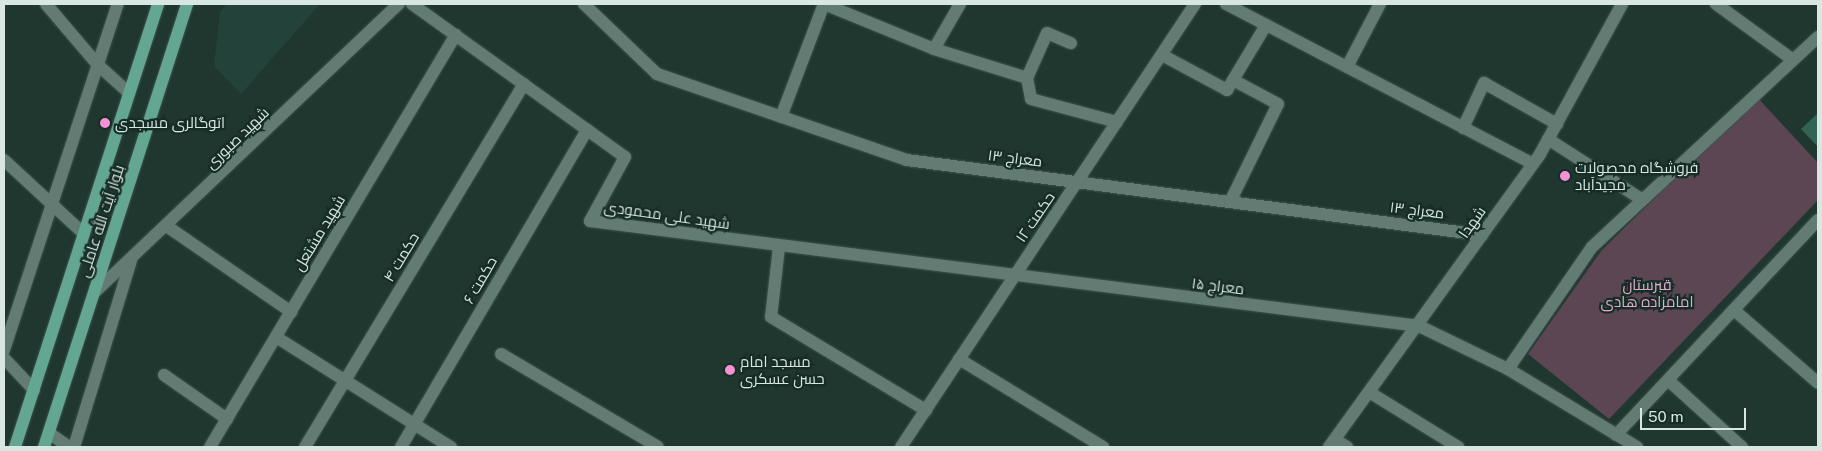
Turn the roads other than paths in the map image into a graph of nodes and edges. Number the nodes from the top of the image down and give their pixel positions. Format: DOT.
graph roads {
  1 [pos="46,4"];
  2 [pos="118,4"];
  3 [pos="158,4"];
  4 [pos="187,4"];
  5 [pos="399,4"];
  6 [pos="412,4"];
  7 [pos="584,4"];
  8 [pos="824,4"];
  9 [pos="959,4"];
  10 [pos="1195,4"];
  11 [pos="1226,4"];
  12 [pos="1380,4"];
  13 [pos="1622,4"];
  14 [pos="1716,4"];
  15 [pos="1266,25"];
  16 [pos="456,35"];
  17 [pos="1818,37"];
  18 [pos="1071,43"];
  19 [pos="934,49"];
  20 [pos="1162,55"];
  21 [pos="1793,60"];
  22 [pos="98,65"];
  23 [pos="1347,67"];
  24 [pos="1027,78"];
  25 [pos="1233,80"];
  26 [pos="524,84"];
  27 [pos="129,92"];
  28 [pos="781,117"];
  29 [pos="1117,122"];
  30 [pos="1557,124"];
  31 [pos="1463,128"];
  32 [pos="588,130"];
  33 [pos="1548,139"];
  34 [pos="4,160"];
  35 [pos="1533,164"];
  36 [pos="1077,182"];
  37 [pos="1641,199"];
  38 [pos="1230,202"];
  39 [pos="51,206"];
  40 [pos="1818,220"];
  41 [pos="168,227"];
  42 [pos="83,233"];
  43 [pos="1482,235"];
  44 [pos="779,247"];
  45 [pos="131,260"];
  46 [pos="1013,278"];
  47 [pos="95,292"];
  48 [pos="1734,310"];
  49 [pos="291,312"];
  50 [pos="1419,326"];
  51 [pos="276,337"];
  52 [pos="4,350"];
  53 [pos="501,354"];
  54 [pos="4,358"];
  55 [pos="960,359"];
  56 [pos="1508,369"];
  57 [pos="164,376"];
  58 [pos="1668,380"];
  59 [pos="345,381"];
  60 [pos="1818,383"];
  61 [pos="34,390"];
  62 [pos="1369,392"];
  63 [pos="926,410"];
  64 [pos="227,419"];
  65 [pos="414,424"];
  66 [pos="49,433"];
  67 [pos="1616,435"];
  68 [pos="1332,443"];
  69 [pos="15,447"];
  70 [pos="44,447"];
  71 [pos="70,447"];
  72 [pos="74,447"];
  73 [pos="210,447"];
  74 [pos="305,447"];
  75 [pos="401,447"];
  76 [pos="451,447"];
  77 [pos="658,447"];
  78 [pos="901,447"];
  79 [pos="1103,447"];
  80 [pos="1347,447"];
  81 [pos="1458,447"];
  82 [pos="1637,447"];
  83 [pos="1742,447"];
  1 -- 22 [label="street"];
  2 -- 22 [label="street"];
  3 -- 27 [label="main road, بلوار آیت‌ الله عاملی"];
  4 -- 47 [label="main road, بلوار آیت‌ الله عاملی"];
  5 -- 41 [label="street, شهید صبوری"];
  6 -- 16 [label="street, شهید علی محمودی"];
  7 -- 28 [label="street, معراج ۱۳"];
  8 -- 19 [label="street"];
  8 -- 28 [label="street"];
  9 -- 19 [label="street"];
  10 -- 20 [label="street, حکمت ۱۲"];
  11 -- 15 [label="street"];
  12 -- 23 [label="street"];
  13 -- 30 [label="street, شهدا"];
  14 -- 21 [label="street"];
  15 -- 23 [label="street"];
  15 -- 25 [label="street"];
  16 -- 26 [label="street, شهید علی محمودی"];
  16 -- 49 [label="street, شهید مشتعل"];
  17 -- 21 [label="street"];
  18 -- 24 [label="street"];
  19 -- 24 [label="street"];
  20 -- 25 [label="street"];
  20 -- 29 [label="street, حکمت ۱۲"];
  21 -- 37 [label="street"];
  22 -- 27 [label="street"];
  22 -- 39 [label="street"];
  23 -- 31 [label="street"];
  24 -- 29 [label="street"];
  25 -- 38 [label="street"];
  26 -- 32 [label="street, شهید علی محمودی"];
  26 -- 59 [label="street, حکمت ۴"];
  27 -- 42 [label="main road, بلوار آیت‌ الله عاملی"];
  28 -- 36 [label="street, معراج ۱۳"];
  29 -- 36 [label="street, حکمت ۱۲"];
  30 -- 31 [label="street"];
  30 -- 33 [label="street, شهدا"];
  31 -- 35 [label="street"];
  32 -- 44 [label="street, شهید علی محمودی"];
  32 -- 65 [label="street, حکمت ۶"];
  33 -- 35 [label="street, شهدا"];
  33 -- 37 [label="street"];
  34 -- 39 [label="street"];
  35 -- 43 [label="street, شهدا"];
  36 -- 38 [label="street, معراج ۱۳"];
  36 -- 46 [label="street, حکمت ۱۲"];
  37 -- 56 [label="street"];
  38 -- 43 [label="street, معراج ۱۳"];
  39 -- 42 [label="street"];
  39 -- 52 [label="street"];
  40 -- 48 [label="street"];
  41 -- 45 [label="street, شهید صبوری"];
  41 -- 49 [label="street"];
  42 -- 61 [label="main road, بلوار آیت‌ الله عاملی"];
  43 -- 50 [label="street, شهدا"];
  44 -- 46 [label="street, شهید علی محمودی"];
  44 -- 63 [label="street"];
  45 -- 47 [label="street, شهید صبوری"];
  45 -- 72 [label="street"];
  46 -- 50 [label="street, معراج ۱۵"];
  46 -- 55 [label="street, حکمت ۱۲"];
  47 -- 66 [label="main road, بلوار آیت‌ الله عاملی"];
  48 -- 58 [label="street"];
  48 -- 60 [label="street"];
  49 -- 51 [label="street, شهید مشتعل"];
  50 -- 56 [label="street, معراج ۱۵"];
  50 -- 62 [label="street, شهدا"];
  51 -- 59 [label="street"];
  51 -- 64 [label="street, شهید مشتعل"];
  53 -- 77 [label="street"];
  54 -- 61 [label="street"];
  55 -- 63 [label="street, حکمت ۱۲"];
  55 -- 79 [label="street"];
  56 -- 67 [label="street, معراج ۱۵"];
  57 -- 64 [label="street"];
  58 -- 67 [label="street"];
  58 -- 83 [label="street"];
  59 -- 65 [label="street"];
  59 -- 74 [label="street, حکمت ۴"];
  61 -- 69 [label="main road, بلوار آیت‌ الله عاملی"];
  62 -- 68 [label="street, شهدا"];
  62 -- 81 [label="street"];
  63 -- 78 [label="street, حکمت ۱۲"];
  64 -- 73 [label="street, شهید مشتعل"];
  65 -- 75 [label="street, حکمت ۶"];
  65 -- 76 [label="street"];
  66 -- 70 [label="main road, بلوار آیت‌ الله عاملی"];
  66 -- 71 [label="street"];
  67 -- 82 [label="street, معراج ۱۵"];
  68 -- 80 [label="street"];
}
